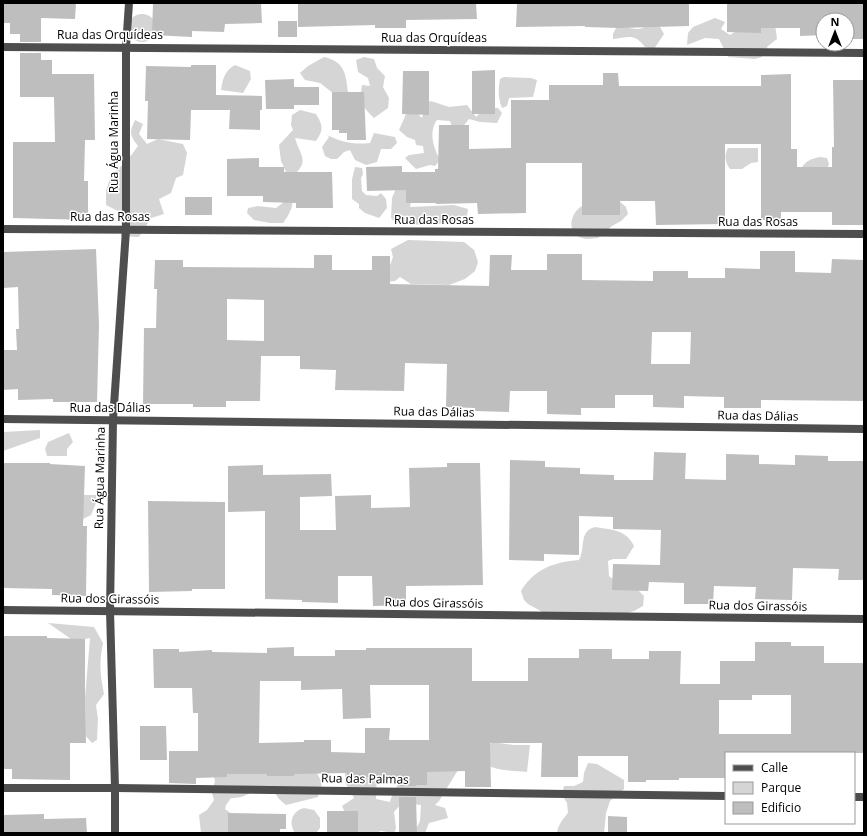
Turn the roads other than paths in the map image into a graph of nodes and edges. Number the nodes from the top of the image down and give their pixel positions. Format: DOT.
graph roads {
  1 [pos="129,3"];
  2 [pos="3,47"];
  3 [pos="126,47"];
  4 [pos="864,53"];
  5 [pos="3,229"];
  6 [pos="126,230"];
  7 [pos="864,234"];
  8 [pos="3,419"];
  9 [pos="113,420"];
  10 [pos="864,429"];
  11 [pos="3,610"];
  12 [pos="110,611"];
  13 [pos="864,619"];
  14 [pos="3,788"];
  15 [pos="115,788"];
  16 [pos="725,796"];
  17 [pos="115,833"];
  1 -- 3 [label="street, Rua Água Marinha"];
  2 -- 3 [label="street, Rua das Orquídeas"];
  3 -- 4 [label="street, Rua das Orquídeas"];
  3 -- 6 [label="street, Rua Água Marinha"];
  5 -- 6 [label="street, Rua das Rosas"];
  6 -- 7 [label="street, Rua das Rosas"];
  6 -- 9 [label="street, Rua Água Marinha"];
  8 -- 9 [label="street, Rua das Dálias"];
  9 -- 10 [label="street, Rua das Dálias"];
  9 -- 12 [label="street, Rua Água Marinha"];
  11 -- 12 [label="street, Rua dos Girassóis"];
  12 -- 13 [label="street, Rua dos Girassóis"];
  12 -- 15 [label="street, Rua Água Marinha"];
  14 -- 15 [label="street, Rua das Palmas"];
  15 -- 16 [label="street, Rua das Palmas"];
  15 -- 17 [label="street, Rua Água Marinha"];
}
